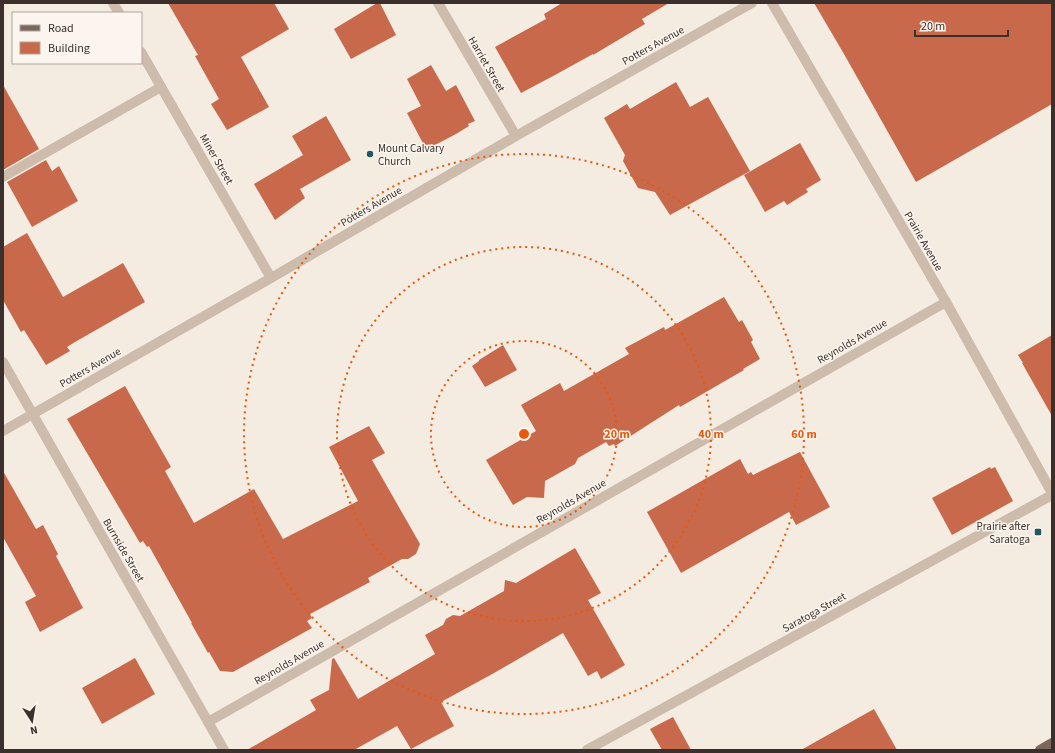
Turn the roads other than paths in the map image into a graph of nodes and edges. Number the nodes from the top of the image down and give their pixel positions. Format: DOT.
graph roads {
  1 [pos="113,3"];
  2 [pos="438,3"];
  3 [pos="752,3"];
  4 [pos="772,3"];
  5 [pos="118,12"];
  6 [pos="142,54"];
  7 [pos="161,86"];
  8 [pos="516,136"];
  9 [pos="3,177"];
  10 [pos="271,278"];
  11 [pos="946,302"];
  12 [pos="3,362"];
  13 [pos="33,414"];
  14 [pos="3,431"];
  15 [pos="1052,494"];
  16 [pos="208,722"];
  17 [pos="1052,743"];
  18 [pos="224,750"];
  19 [pos="587,750"];
  20 [pos="1040,750"];
  1 -- 5 [label="street"];
  2 -- 8 [label="street, Harriet Street"];
  3 -- 8 [label="street, Potters Avenue"];
  4 -- 11 [label="street, Prairie Avenue"];
  6 -- 7 [label="street, Miner Street"];
  7 -- 9 [label="street"];
  7 -- 10 [label="street, Miner Street"];
  8 -- 10 [label="street, Potters Avenue"];
  10 -- 13 [label="street, Potters Avenue"];
  11 -- 15 [label="street, Prairie Avenue"];
  11 -- 16 [label="street, Reynolds Avenue"];
  12 -- 13 [label="street, Burnside Street"];
  13 -- 14 [label="street, Potters Avenue"];
  13 -- 16 [label="street, Burnside Street"];
  15 -- 19 [label="street, Saratoga Street"];
  16 -- 18 [label="street, Burnside Street"];
  17 -- 20 [label="main road"];
}
